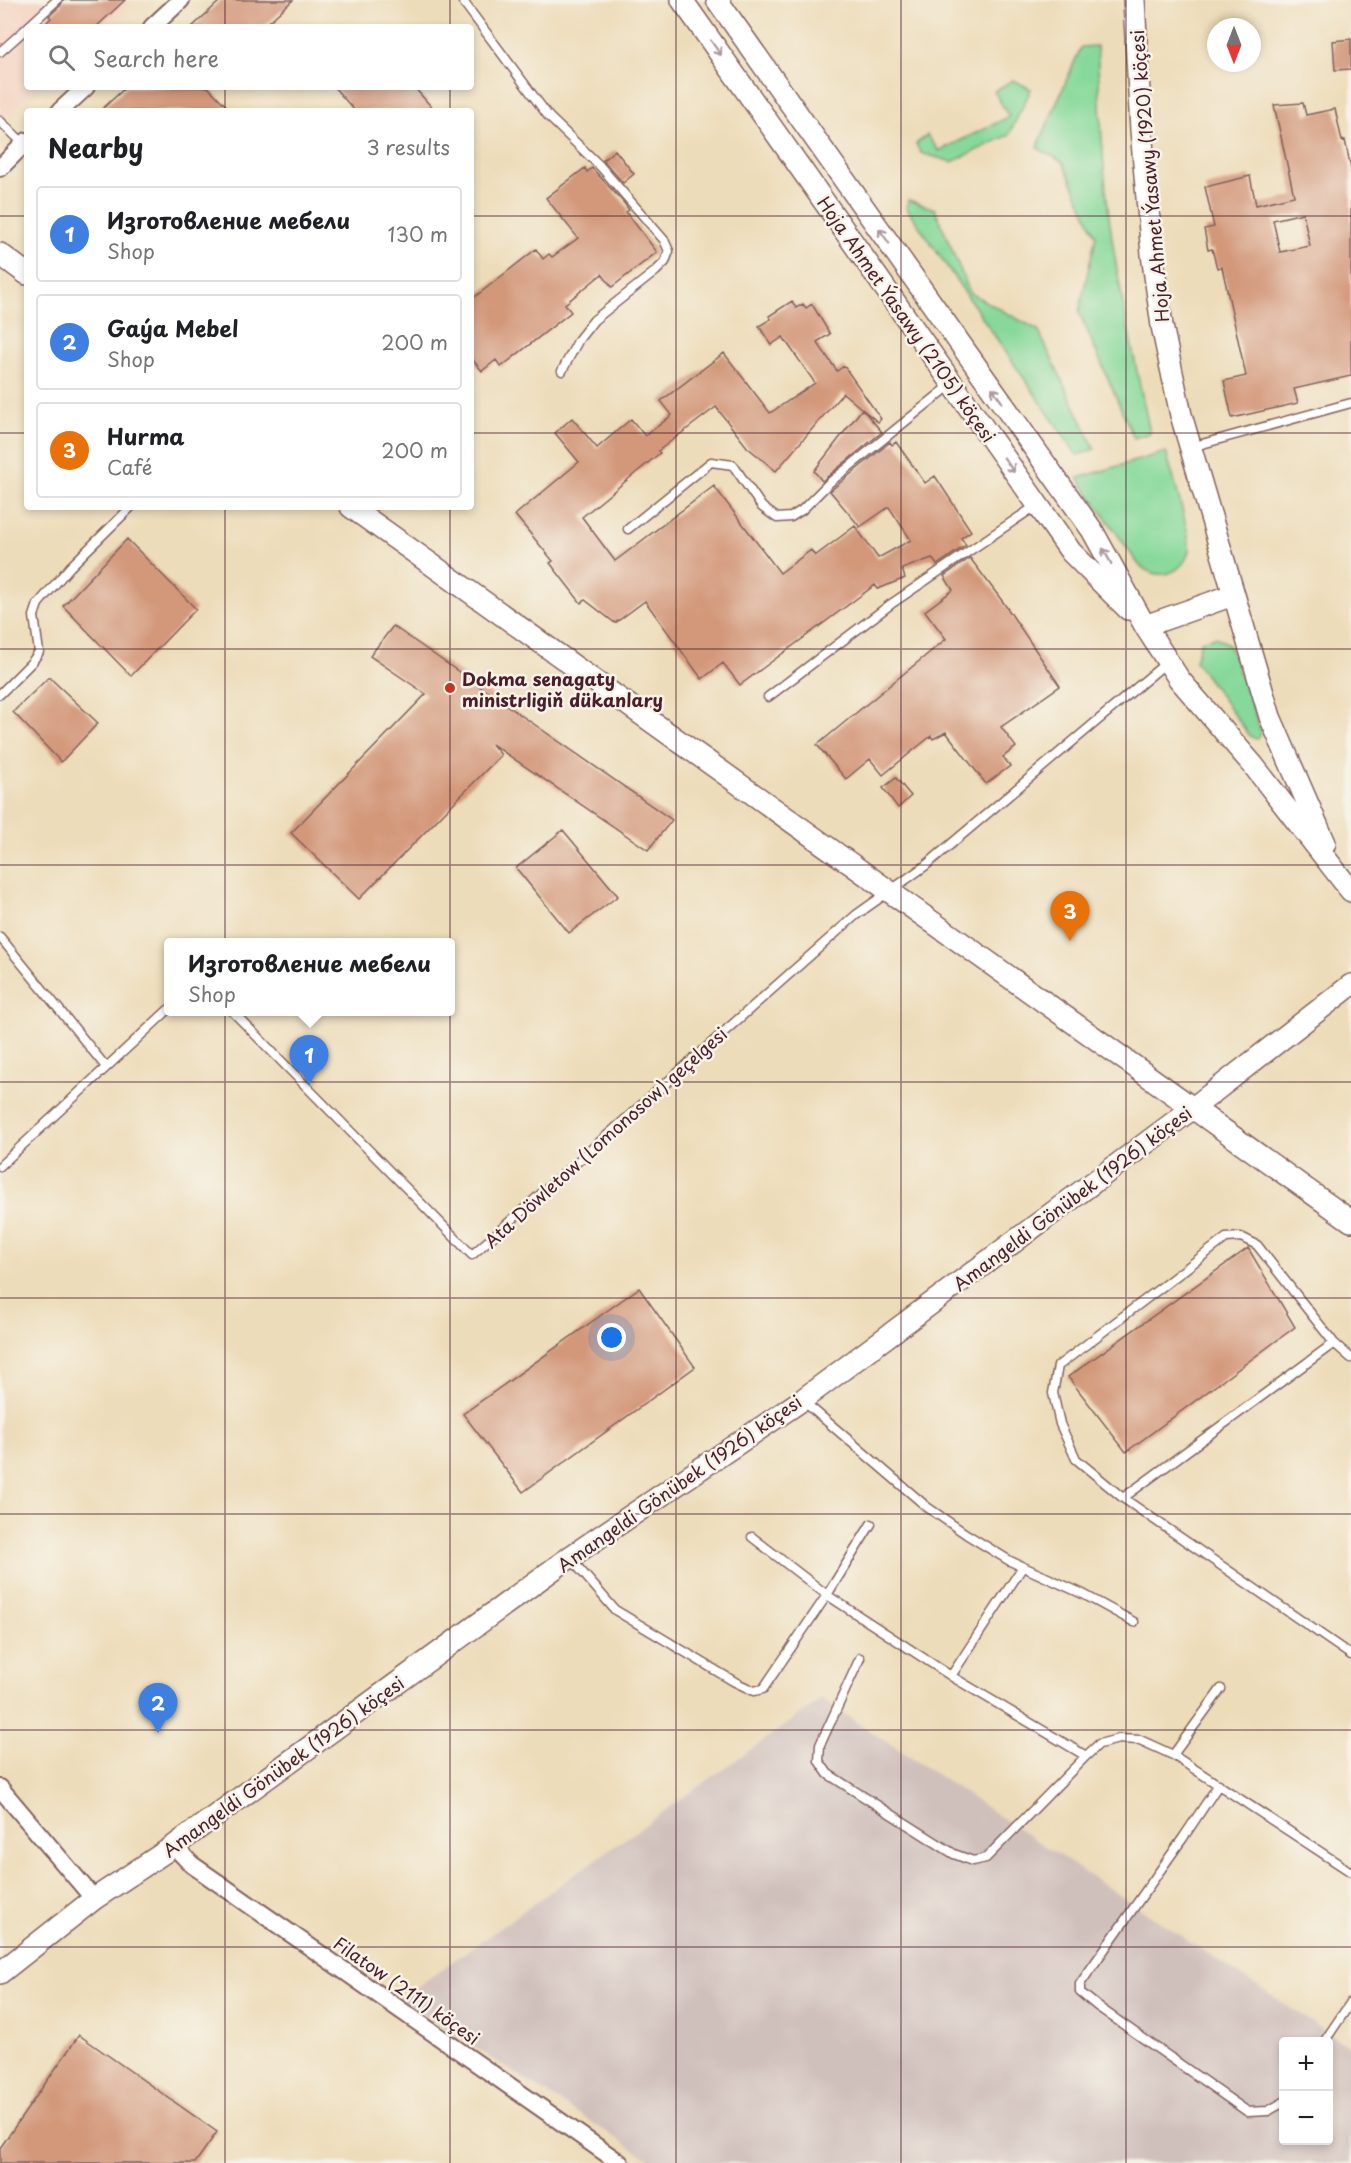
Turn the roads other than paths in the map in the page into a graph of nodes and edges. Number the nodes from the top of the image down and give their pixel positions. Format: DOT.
graph roads {
  1 [pos="57,0"];
  2 [pos="181,0"];
  3 [pos="462,0"];
  4 [pos="682,0"];
  5 [pos="717,0"];
  6 [pos="1134,0"];
  7 [pos="30,24"];
  8 [pos="155,24"];
  9 [pos="24,30"];
  10 [pos="0,52"];
  11 [pos="83,90"];
  12 [pos="63,108"];
  13 [pos="0,121"];
  14 [pos="24,142"];
  15 [pos="24,144"];
  16 [pos="0,168"];
  17 [pos="0,254"];
  18 [pos="24,271"];
  19 [pos="562,371"];
  20 [pos="953,384"];
  21 [pos="1351,403"];
  22 [pos="1190,447"];
  23 [pos="1038,505"];
  24 [pos="128,510"];
  25 [pos="355,510"];
  26 [pos="628,529"];
  27 [pos="1233,595"];
  28 [pos="1145,626"];
  29 [pos="1167,662"];
  30 [pos="0,694"];
  31 [pos="768,697"];
  32 [pos="1337,871"];
  33 [pos="890,891"];
  34 [pos="1351,891"];
  35 [pos="0,937"];
  36 [pos="1351,985"];
  37 [pos="164,1014"];
  38 [pos="238,1016"];
  39 [pos="106,1067"];
  40 [pos="1193,1108"];
  41 [pos="0,1166"];
  42 [pos="1351,1221"];
  43 [pos="1334,1343"];
  44 [pos="1351,1358"];
  45 [pos="801,1400"];
  46 [pos="1123,1498"];
  47 [pos="871,1524"];
  48 [pos="752,1537"];
  49 [pos="570,1557"];
  50 [pos="1022,1568"];
  51 [pos="827,1596"];
  52 [pos="1134,1622"];
  53 [pos="1351,1655"];
  54 [pos="860,1658"];
  55 [pos="951,1676"];
  56 [pos="1221,1689"];
  57 [pos="1173,1755"];
  58 [pos="1086,1756"];
  59 [pos="1219,1784"];
  60 [pos="0,1788"];
  61 [pos="174,1846"];
  62 [pos="1351,1872"];
  63 [pos="94,1899"];
  64 [pos="0,1973"];
  65 [pos="1351,2002"];
  66 [pos="1327,2037"];
  67 [pos="1279,2105"];
  68 [pos="620,2163"];
  1 -- 7 [label="lane"];
  2 -- 8 [label="street"];
  3 -- 19 [label="lane"];
  4 -- 20 [label="street, Hoja Ahmet Ýasawy (2105) köçesi, one-way"];
  28 -- 5 [label="street, Hoja Ahmet Ýasawy (2105) köçesi, one-way"];
  6 -- 22 [label="street, Hoja Ahmet Ýasawy (1920) köçesi"];
  9 -- 10 [label="lane"];
  11 -- 12 [label="street"];
  13 -- 14 [label="lane"];
  15 -- 16 [label="street"];
  17 -- 18 [label="street"];
  20 -- 23 [label="street, Hoja Ahmet Ýasawy (2105) köçesi, one-way"];
  20 -- 26 [label="lane"];
  21 -- 22 [label="lane"];
  22 -- 27 [label="street, Hoja Ahmet Ýasawy (1920) köçesi"];
  23 -- 28 [label="street, Hoja Ahmet Ýasawy (2105) köçesi"];
  23 -- 31 [label="lane"];
  24 -- 30 [label="lane"];
  25 -- 33 [label="street"];
  27 -- 28 [label="street"];
  27 -- 32 [label="street, Hoja Ahmet Ýasawy (2105) köçesi"];
  28 -- 29 [label="street, Hoja Ahmet Ýasawy (2105) köçesi"];
  29 -- 32 [label="street, Hoja Ahmet Ýasawy (2105) köçesi"];
  29 -- 33 [label="lane"];
  32 -- 34 [label="street, Hoja Ahmet Ýasawy (2105) köçesi"];
  33 -- 38 [label="lane, Ata Döwletow (Lomonosow) geçelgesi"];
  33 -- 40 [label="street"];
  35 -- 39 [label="lane"];
  36 -- 40 [label="street, Amangeldi Gönübek (1926) köçesi"];
  37 -- 39 [label="lane"];
  39 -- 41 [label="lane"];
  40 -- 42 [label="street"];
  40 -- 45 [label="street, Amangeldi Gönübek (1926) köçesi"];
  43 -- 44 [label="lane"];
  43 -- 46 [label="lane"];
  43 -- 46 [label="lane"];
  45 -- 49 [label="street, Amangeldi Gönübek (1926) köçesi"];
  45 -- 50 [label="lane"];
  46 -- 53 [label="lane"];
  47 -- 51 [label="lane"];
  48 -- 51 [label="lane"];
  49 -- 51 [label="lane"];
  49 -- 61 [label="street, Amangeldi Gönübek (1926) köçesi"];
  50 -- 52 [label="lane"];
  50 -- 55 [label="lane"];
  51 -- 55 [label="lane"];
  54 -- 58 [label="lane"];
  55 -- 58 [label="lane"];
  56 -- 57 [label="lane"];
  57 -- 58 [label="lane"];
  57 -- 59 [label="lane"];
  59 -- 62 [label="lane"];
  59 -- 67 [label="lane"];
  60 -- 63 [label="street"];
  61 -- 63 [label="street, Amangeldi Gönübek (1926) köçesi"];
  61 -- 68 [label="street, Filatow (2111) köçesi"];
  63 -- 64 [label="street, Amangeldi Gönübek (1926) köçesi"];
  65 -- 66 [label="lane"];
}
